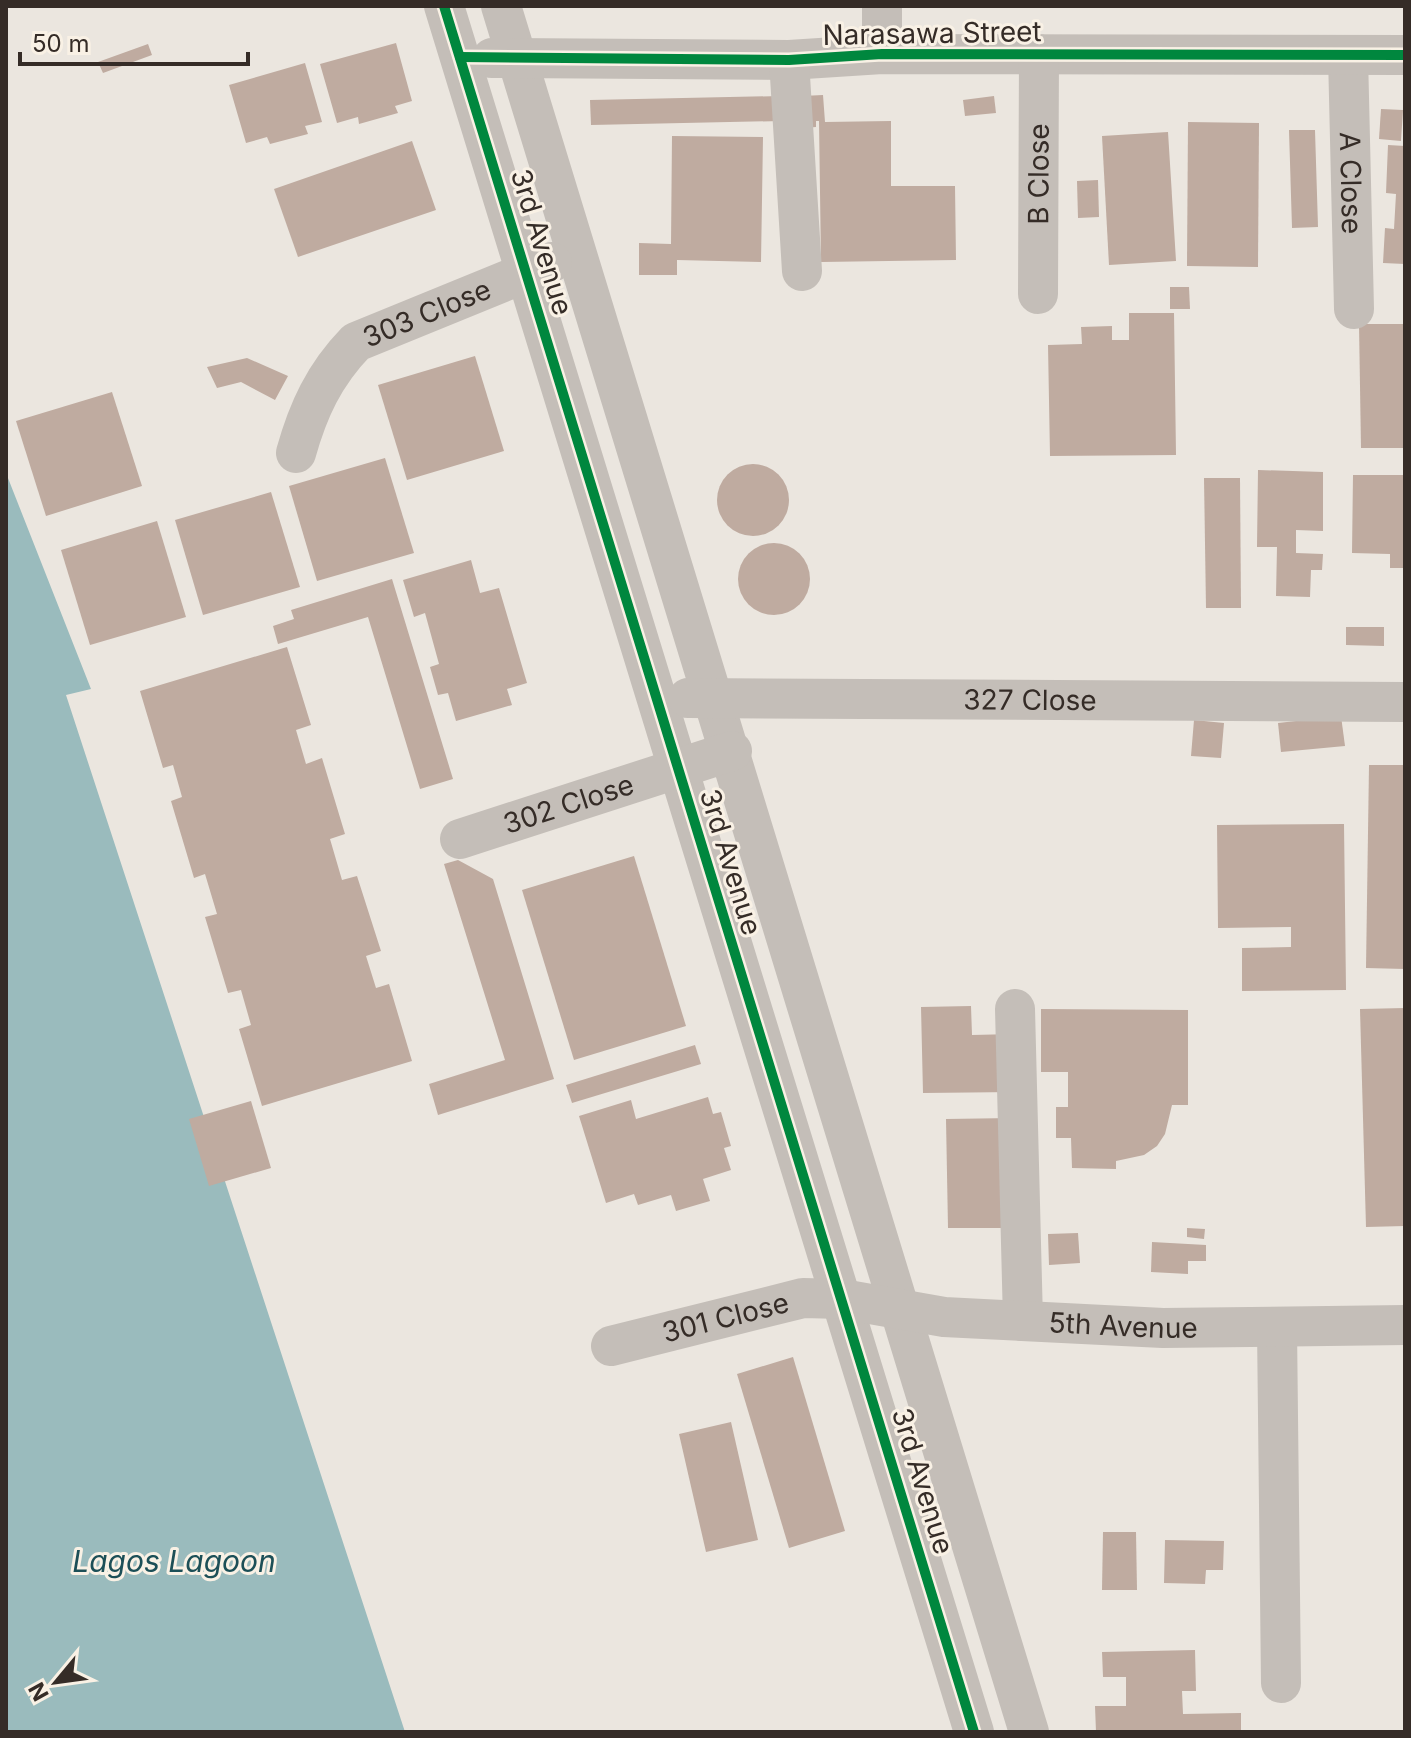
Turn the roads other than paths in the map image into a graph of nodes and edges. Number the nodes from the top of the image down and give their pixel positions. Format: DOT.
graph roads {
  1 [pos="444,6"];
  2 [pos="501,6"];
  3 [pos="882,6"];
  4 [pos="882,54"];
  5 [pos="1039,54"];
  6 [pos="1348,55"];
  7 [pos="1405,55"];
  8 [pos="460,57"];
  9 [pos="517,58"];
  10 [pos="789,60"];
  11 [pos="577,254"];
  12 [pos="526,271"];
  13 [pos="802,271"];
  14 [pos="1038,294"];
  15 [pos="1354,309"];
  16 [pos="296,453"];
  17 [pos="711,696"];
  18 [pos="656,702"];
  19 [pos="1405,702"];
  20 [pos="732,751"];
  21 [pos="677,767"];
  22 [pos="460,839"];
  23 [pos="1015,1009"];
  24 [pos="842,1299"];
  25 [pos="900,1311"];
  26 [pos="1023,1321"];
  27 [pos="1405,1325"];
  28 [pos="1277,1327"];
  29 [pos="611,1346"];
  30 [pos="1281,1683"];
  31 [pos="974,1732"];
  32 [pos="1029,1732"];
  1 -- 8 [label="street, 3rd Avenue"];
  2 -- 9 [label="street, 3rd Avenue"];
  3 -- 4 [label="street"];
  4 -- 5 [label="street, Narasawa Street"];
  4 -- 10 [label="street, Narasawa Street"];
  5 -- 6 [label="street, Narasawa Street"];
  5 -- 14 [label="street, B Close"];
  6 -- 7 [label="street, Narasawa Street"];
  6 -- 15 [label="street, A Close"];
  8 -- 9 [label="street, Narasawa Street"];
  8 -- 12 [label="street, 3rd Avenue"];
  9 -- 10 [label="street, Narasawa Street"];
  9 -- 11 [label="street, 3rd Avenue"];
  10 -- 13 [label="street"];
  11 -- 12 [label="street, 303 Close"];
  11 -- 17 [label="street, 3rd Avenue"];
  12 -- 16 [label="street, 303 Close"];
  12 -- 18 [label="street, 3rd Avenue"];
  17 -- 18 [label="street, 327 Close"];
  17 -- 19 [label="street, 327 Close"];
  17 -- 20 [label="street, 3rd Avenue"];
  18 -- 21 [label="street, 3rd Avenue"];
  20 -- 21 [label="street, 302 Close"];
  20 -- 25 [label="street, 3rd Avenue"];
  21 -- 22 [label="street, 302 Close"];
  21 -- 24 [label="street, 3rd Avenue"];
  23 -- 26 [label="street"];
  24 -- 25 [label="street, 5th Avenue"];
  24 -- 29 [label="street, 301 Close"];
  24 -- 31 [label="street, 3rd Avenue"];
  25 -- 26 [label="street, 5th Avenue"];
  25 -- 32 [label="street, 3rd Avenue"];
  26 -- 28 [label="street, 5th Avenue"];
  27 -- 28 [label="street, 5th Avenue"];
  28 -- 30 [label="street"];
}
